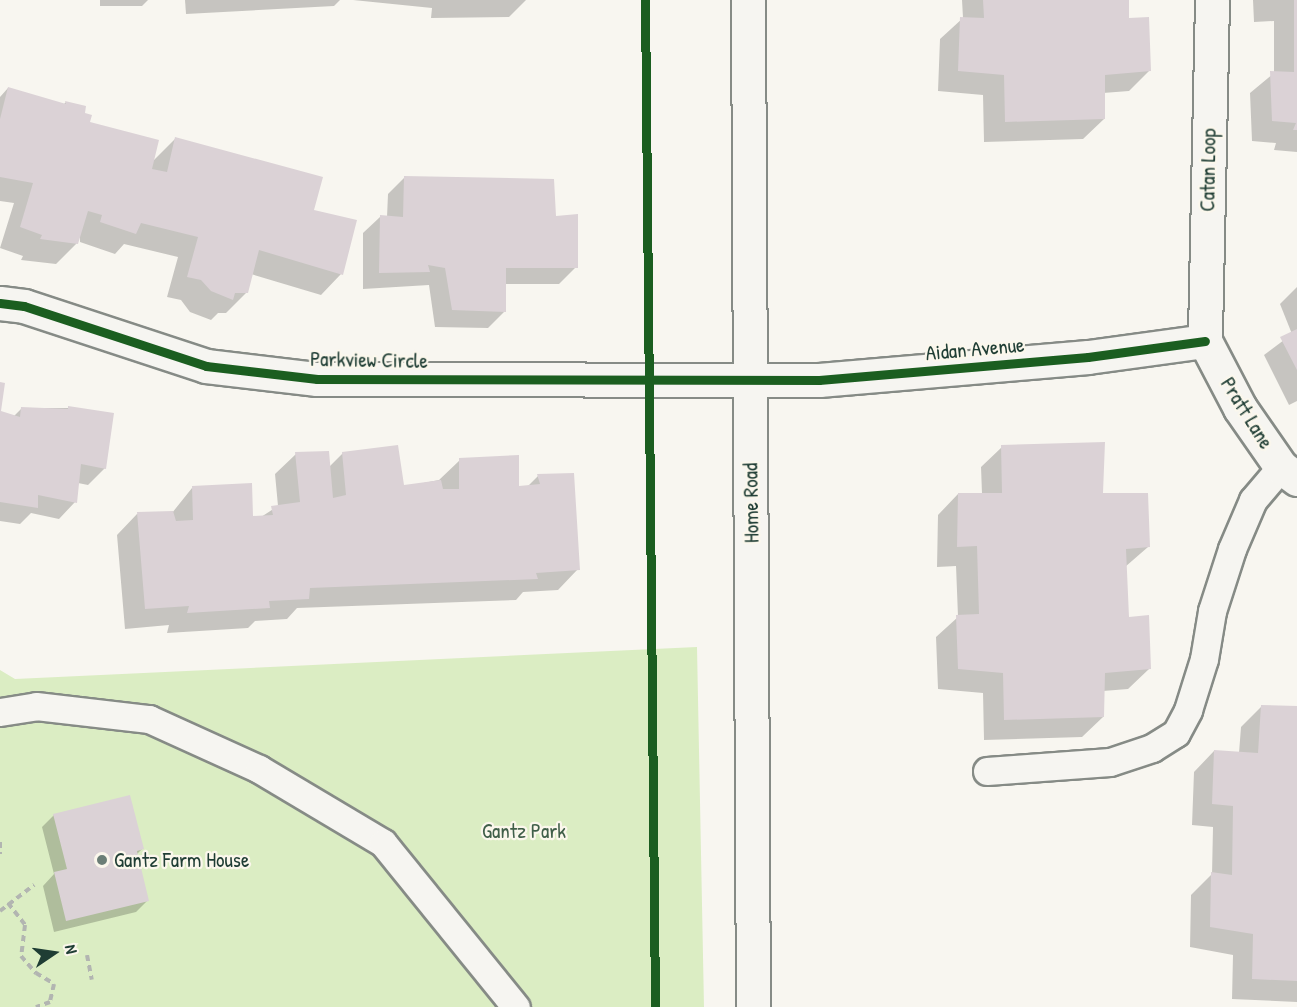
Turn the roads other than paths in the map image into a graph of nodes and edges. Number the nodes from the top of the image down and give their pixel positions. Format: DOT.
graph roads {
  1 [pos="748,0"];
  2 [pos="1212,0"];
  3 [pos="0,303"];
  4 [pos="1205,341"];
  5 [pos="748,382"];
  6 [pos="1289,473"];
  7 [pos="0,712"];
  8 [pos="987,771"];
  9 [pos="516,1007"];
  10 [pos="753,1007"];
  1 -- 5 [label="street, Home Road"];
  2 -- 4 [label="street, Catan Loop"];
  3 -- 5 [label="street, Parkview Circle"];
  4 -- 5 [label="street, Aidan Avenue"];
  4 -- 6 [label="street, Pratt Lane"];
  5 -- 10 [label="street, Home Road"];
  6 -- 8 [label="lane"];
  7 -- 9 [label="lane"];
}
